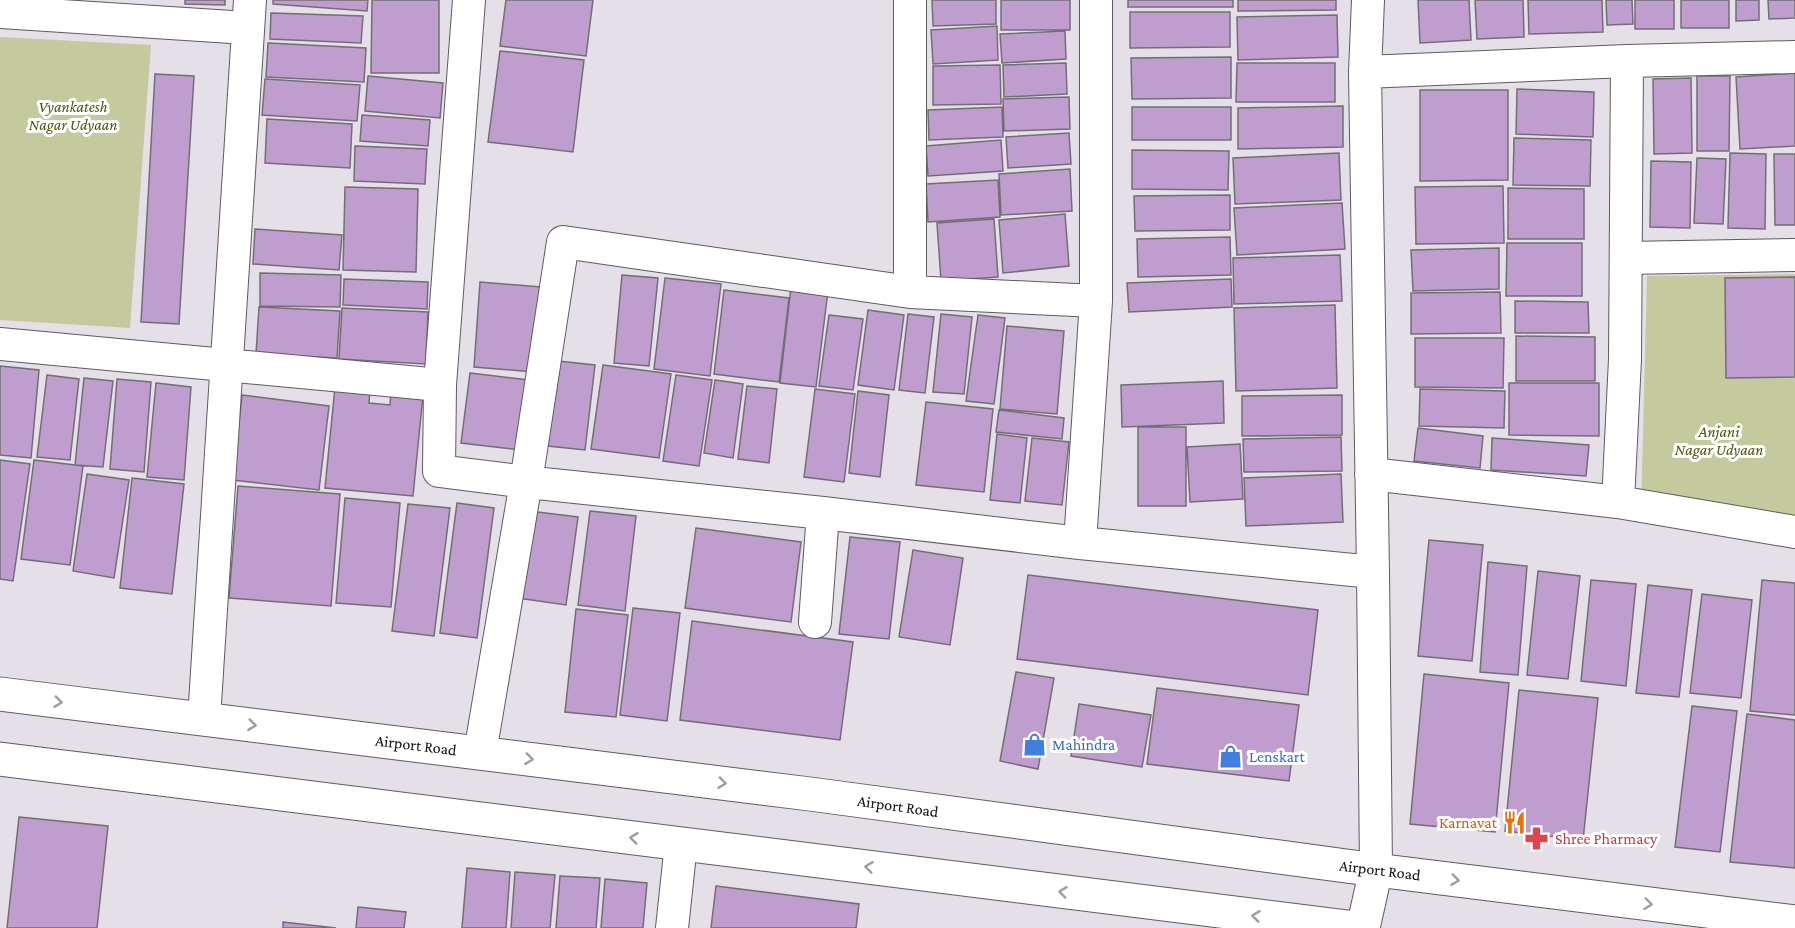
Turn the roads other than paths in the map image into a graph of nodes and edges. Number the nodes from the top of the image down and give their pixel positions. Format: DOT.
graph roads {
  1 [pos="469,0"];
  2 [pos="910,0"];
  3 [pos="1096,0"];
  4 [pos="1368,0"];
  5 [pos="0,12"];
  6 [pos="249,14"];
  7 [pos="1795,57"];
  8 [pos="1627,61"];
  9 [pos="1365,72"];
  10 [pos="1795,255"];
  11 [pos="1626,258"];
  12 [pos="910,292"];
  13 [pos="1096,301"];
  14 [pos="0,344"];
  15 [pos="226,364"];
  16 [pos="440,384"];
  17 [pos="1371,474"];
  18 [pos="526,482"];
  19 [pos="1618,502"];
  20 [pos="823,513"];
  21 [pos="1795,532"];
  22 [pos="1080,543"];
  23 [pos="1373,572"];
  24 [pos="815,622"];
  25 [pos="0,694"];
  26 [pos="204,719"];
  27 [pos="480,753"];
  28 [pos="0,759"];
  29 [pos="681,844"];
  30 [pos="1376,870"];
  31 [pos="1795,922"];
  32 [pos="672,928"];
  33 [pos="1356,928"];
  34 [pos="1363,928"];
  1 -- 16 [label="street"];
  2 -- 12 [label="street"];
  3 -- 13 [label="street"];
  4 -- 9 [label="street"];
  5 -- 6 [label="street"];
  6 -- 15 [label="street"];
  7 -- 8 [label="street"];
  8 -- 9 [label="street"];
  8 -- 11 [label="street"];
  9 -- 17 [label="street"];
  10 -- 11 [label="street"];
  11 -- 19 [label="street"];
  12 -- 13 [label="street"];
  12 -- 18 [label="street"];
  13 -- 22 [label="street"];
  14 -- 15 [label="street"];
  15 -- 16 [label="street"];
  15 -- 26 [label="street"];
  16 -- 18 [label="street"];
  17 -- 19 [label="street"];
  17 -- 23 [label="street"];
  18 -- 20 [label="street"];
  18 -- 27 [label="street"];
  19 -- 21 [label="street"];
  20 -- 22 [label="street"];
  20 -- 24 [label="street"];
  22 -- 23 [label="street"];
  23 -- 30 [label="street"];
  25 -- 26 [label="main road, Airport Road, one-way"];
  26 -- 27 [label="main road, Airport Road, one-way"];
  27 -- 30 [label="main road, Airport Road, one-way"];
  29 -- 28 [label="main road, one-way"];
  29 -- 32 [label="street"];
  33 -- 29 [label="main road, one-way"];
  30 -- 31 [label="main road, Airport Road, one-way"];
  30 -- 34 [label="main road"];
}
